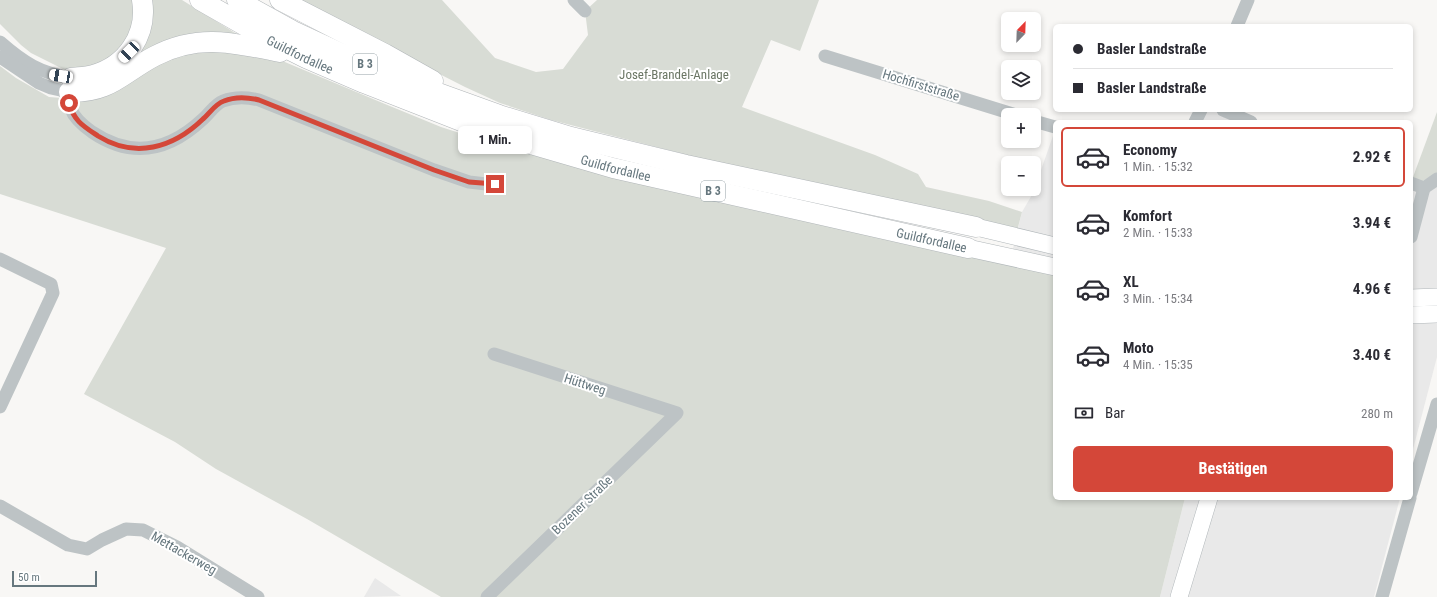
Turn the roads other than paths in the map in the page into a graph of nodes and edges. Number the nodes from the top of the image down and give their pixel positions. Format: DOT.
graph roads {
  1 [pos="142,0"];
  2 [pos="200,0"];
  3 [pos="237,0"];
  4 [pos="280,0"];
  5 [pos="574,0"];
  6 [pos="1248,0"];
  7 [pos="585,11"];
  8 [pos="1238,24"];
  9 [pos="0,42"];
  10 [pos="825,56"];
  11 [pos="0,57"];
  12 [pos="306,58"];
  13 [pos="70,85"];
  14 [pos="1001,110"];
  15 [pos="1228,112"];
  16 [pos="499,115"];
  17 [pos="1246,120"];
  18 [pos="1041,123"];
  19 [pos="1053,126"];
  20 [pos="1437,179"];
  21 [pos="495,184"];
  22 [pos="1413,184"];
  23 [pos="1424,188"];
  24 [pos="976,227"];
  25 [pos="1413,229"];
  26 [pos="1053,246"];
  27 [pos="968,248"];
  28 [pos="0,259"];
  29 [pos="1053,267"];
  30 [pos="1437,297"];
  31 [pos="1413,298"];
  32 [pos="1437,314"];
  33 [pos="1413,315"];
  34 [pos="494,354"];
  35 [pos="1437,404"];
  36 [pos="0,407"];
  37 [pos="677,413"];
  38 [pos="1413,486"];
  39 [pos="1208,500"];
  40 [pos="1409,500"];
  41 [pos="0,506"];
  42 [pos="258,597"];
  43 [pos="487,597"];
  44 [pos="1179,597"];
  45 [pos="1382,597"];
  1 -- 13 [label="highway"];
  2 -- 12 [label="highway, Guildfordallee / B 3"];
  3 -- 16 [label="highway, Guildfordallee / B 3"];
  4 -- 16 [label="highway"];
  5 -- 7 [label="street"];
  6 -- 8 [label="street"];
  9 -- 13 [label="street"];
  10 -- 14 [label="street, Hochfirststraße"];
  11 -- 13 [label="street"];
  12 -- 13 [label="highway"];
  12 -- 27 [label="highway, Guildfordallee / B 3"];
  13 -- 21 [label="street"];
  15 -- 17 [label="street"];
  16 -- 24 [label="highway, Guildfordallee / B 3"];
  18 -- 19 [label="street"];
  20 -- 23 [label="street"];
  22 -- 23 [label="street"];
  23 -- 25 [label="street"];
  24 -- 26 [label="main road, Guildfordallee / B 3"];
  27 -- 29 [label="main road, Guildfordallee / B 3"];
  28 -- 36 [label="street"];
  30 -- 31 [label="main road"];
  32 -- 33 [label="main road"];
  34 -- 37 [label="street, Hüttweg"];
  35 -- 38 [label="street"];
  37 -- 43 [label="street, Bozener Straße"];
  39 -- 44 [label="main road"];
  40 -- 45 [label="street"];
  41 -- 42 [label="street, Mettackerweg"];
}
